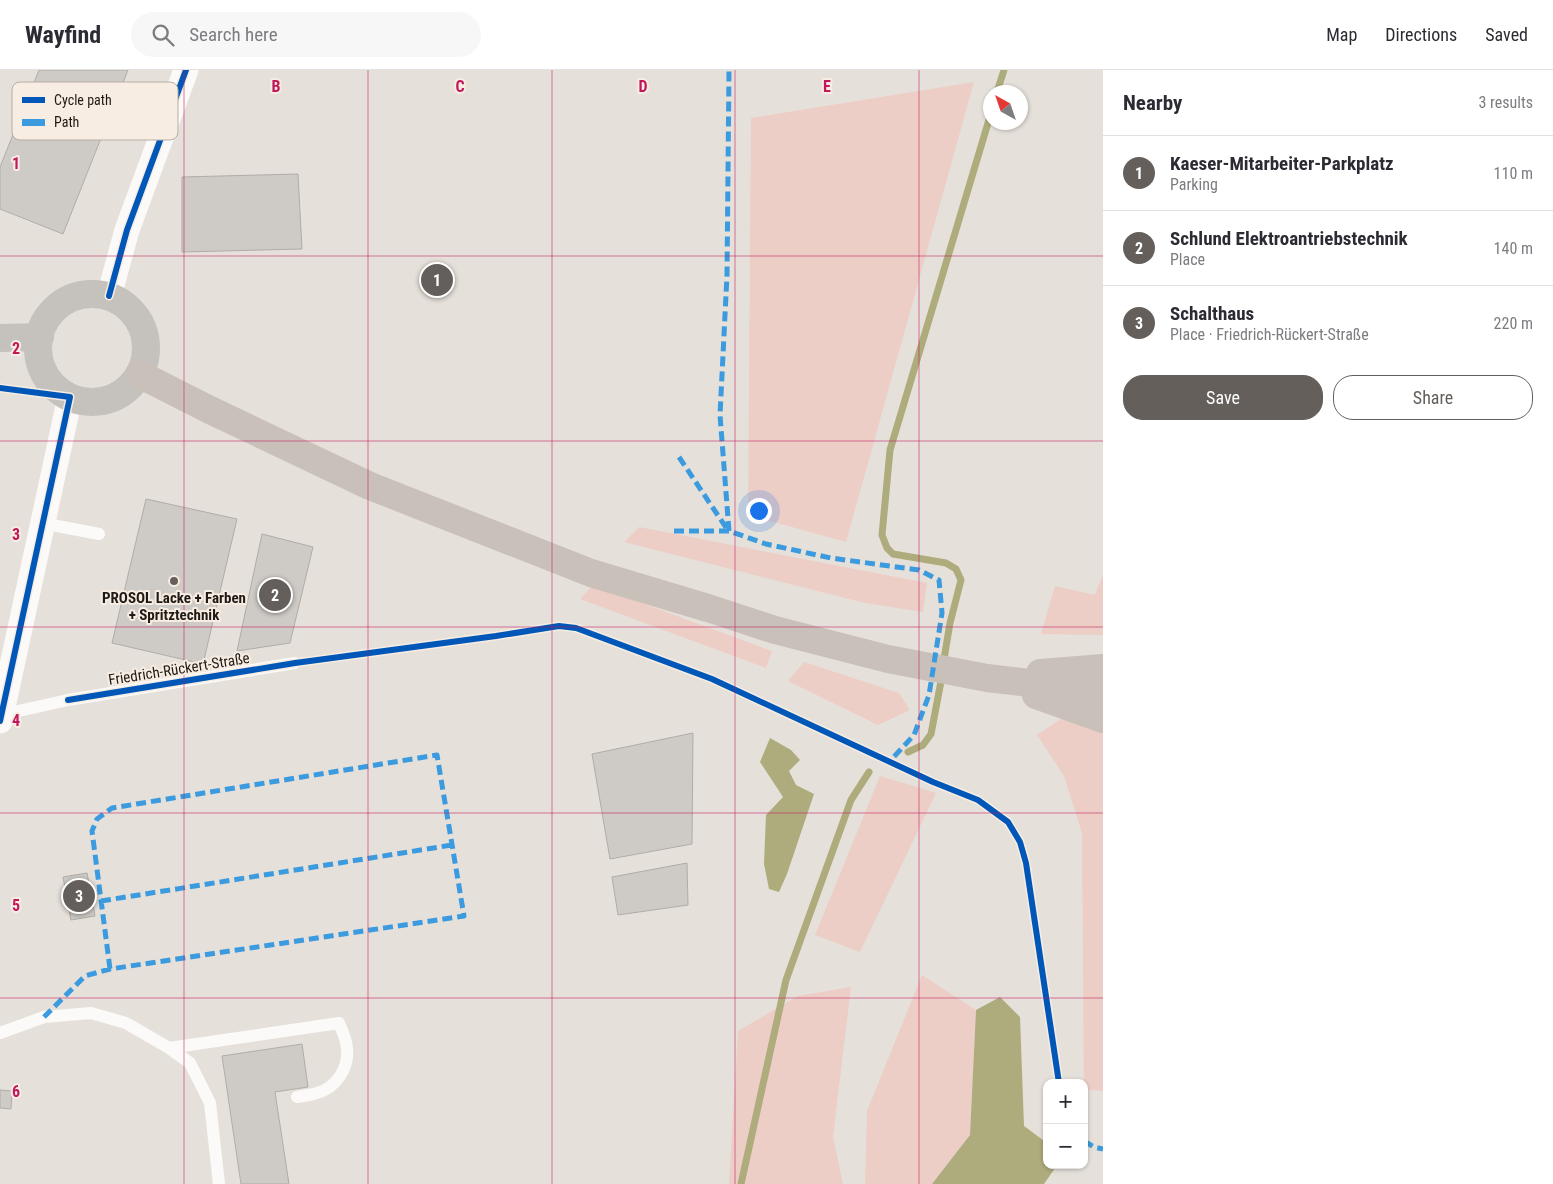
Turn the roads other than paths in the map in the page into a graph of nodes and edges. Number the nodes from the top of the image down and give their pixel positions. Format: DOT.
graph roads {
  1 [pos="186,70"];
  2 [pos="178,92"];
  3 [pos="160,140"];
  4 [pos="110,296"];
  5 [pos="40,337"];
  6 [pos="0,338"];
  7 [pos="139,374"];
  8 [pos="70,397"];
  9 [pos="42,523"];
  10 [pos="99,534"];
  11 [pos="295,663"];
  12 [pos="987,678"];
  13 [pos="1088,685"];
  14 [pos="1,718"];
  15 [pos="1103,719"];
  16 [pos="0,1033"];
  17 [pos="169,1048"];
  18 [pos="298,1097"];
  19 [pos="219,1184"];
  1 -- 2 [label="street"];
  3 -- 4 [label="street"];
  4 -- 5 [label="main road"];
  4 -- 7 [label="main road"];
  5 -- 6 [label="main road"];
  5 -- 8 [label="main road"];
  7 -- 8 [label="main road"];
  7 -- 12 [label="highway"];
  8 -- 9 [label="street, Friedrich-Rückert-Straße"];
  9 -- 10 [label="lane"];
  9 -- 14 [label="street, Friedrich-Rückert-Straße"];
  11 -- 14 [label="lane, Friedrich-Rückert-Straße"];
  12 -- 13 [label="highway"];
  12 -- 13 [label="highway"];
  13 -- 15 [label="highway"];
  16 -- 17 [label="lane"];
  17 -- 18 [label="lane"];
  17 -- 19 [label="lane"];
}
